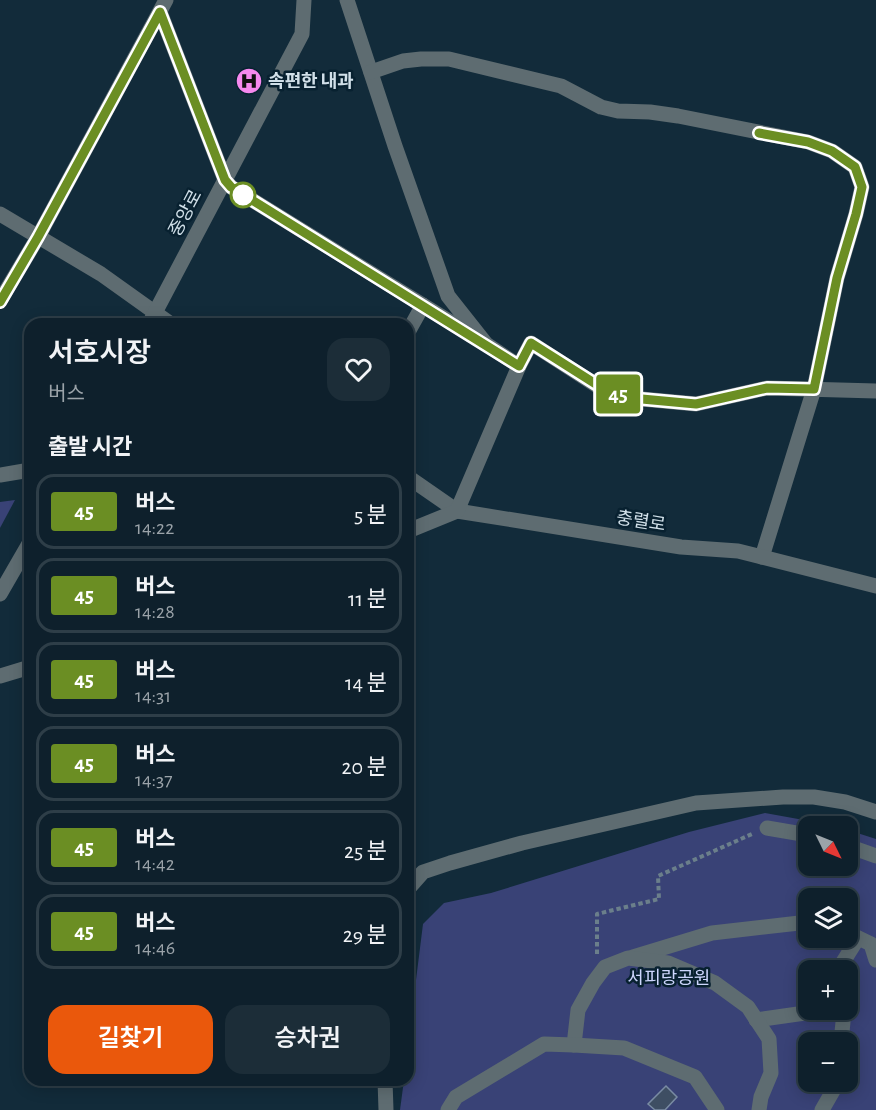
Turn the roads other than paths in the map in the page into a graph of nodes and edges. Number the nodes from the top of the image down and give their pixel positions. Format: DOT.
graph roads {
  1 [pos="303,0"];
  2 [pos="347,0"];
  3 [pos="163,6"];
  4 [pos="371,72"];
  5 [pos="225,180"];
  6 [pos="0,214"];
  7 [pos="38,237"];
  8 [pos="0,302"];
  9 [pos="423,305"];
  10 [pos="151,318"];
  11 [pos="153,318"];
  12 [pos="414,321"];
  13 [pos="486,344"];
  14 [pos="519,366"];
  15 [pos="814,389"];
  16 [pos="876,391"];
  17 [pos="24,471"];
  18 [pos="0,475"];
  19 [pos="414,481"];
  20 [pos="457,511"];
  21 [pos="414,529"];
  22 [pos="24,552"];
  23 [pos="762,557"];
  24 [pos="876,586"];
  25 [pos="0,594"];
  26 [pos="24,669"];
  27 [pos="0,676"];
  28 [pos="876,812"];
  29 [pos="767,828"];
  30 [pos="798,833"];
  31 [pos="858,850"];
  32 [pos="876,856"];
  33 [pos="416,873"];
  34 [pos="798,923"];
  35 [pos="858,938"];
  36 [pos="628,958"];
  37 [pos="876,960"];
  38 [pos="798,1014"];
  39 [pos="756,1020"];
  40 [pos="574,1045"];
  41 [pos="386,1086"];
  42 [pos="832,1092"];
  43 [pos="386,1110"];
  44 [pos="448,1110"];
  45 [pos="717,1110"];
  46 [pos="759,1110"];
  47 [pos="822,1110"];
  1 -- 5 [label="street, 중앙로"];
  2 -- 4 [label="street"];
  3 -- 5 [label="street"];
  3 -- 7 [label="street"];
  4 -- 13 [label="street"];
  4 -- 15 [label="street"];
  5 -- 9 [label="street"];
  5 -- 11 [label="street, 중앙로"];
  6 -- 7 [label="street"];
  7 -- 8 [label="street"];
  7 -- 10 [label="street"];
  9 -- 12 [label="street"];
  9 -- 13 [label="street"];
  13 -- 14 [label="street"];
  14 -- 15 [label="street"];
  14 -- 20 [label="street"];
  15 -- 16 [label="street"];
  15 -- 23 [label="street"];
  17 -- 18 [label="street"];
  19 -- 20 [label="street, 충렬로"];
  20 -- 21 [label="street"];
  20 -- 23 [label="street, 충렬로"];
  22 -- 25 [label="street"];
  23 -- 24 [label="street, 충렬로"];
  26 -- 27 [label="street"];
  28 -- 33 [label="street"];
  29 -- 30 [label="street"];
  31 -- 32 [label="street"];
  34 -- 36 [label="street"];
  35 -- 37 [label="street"];
  36 -- 39 [label="street"];
  36 -- 40 [label="street"];
  38 -- 39 [label="street"];
  39 -- 46 [label="street"];
  40 -- 44 [label="street"];
  40 -- 45 [label="street"];
  41 -- 43 [label="street"];
  42 -- 47 [label="street"];
}
